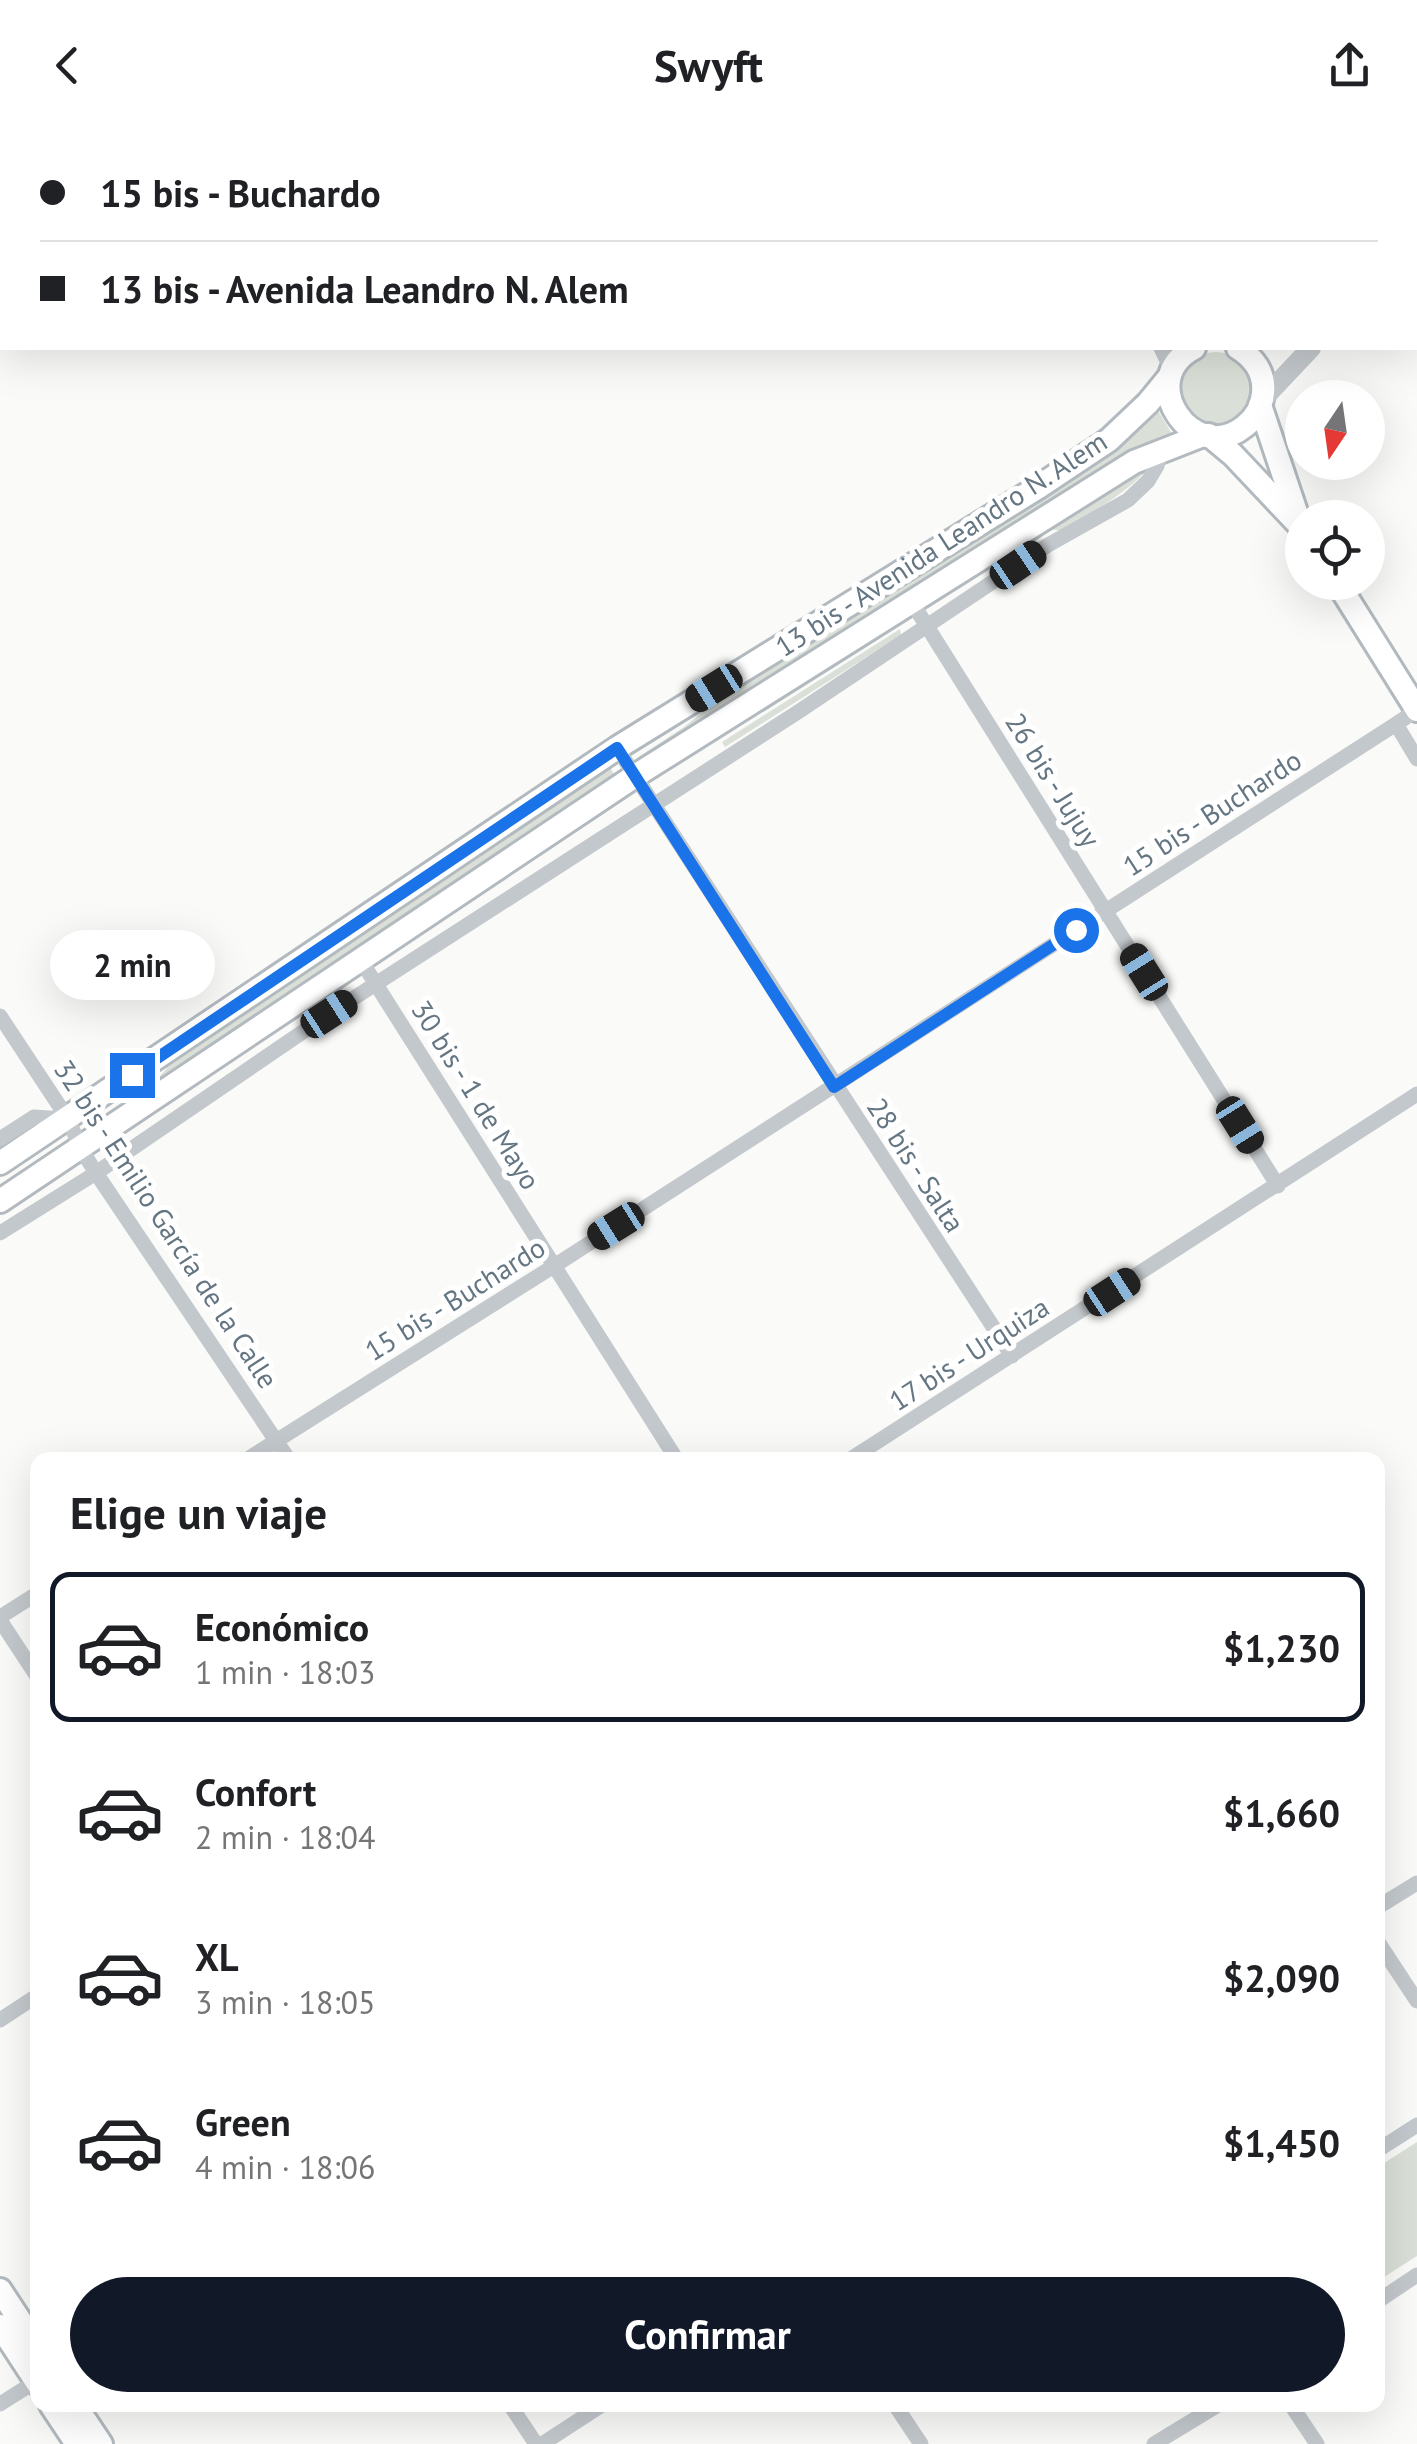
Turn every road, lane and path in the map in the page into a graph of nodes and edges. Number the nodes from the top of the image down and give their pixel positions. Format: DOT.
graph roads {
  1 [pos="1162,350"];
  2 [pos="1190,350"];
  3 [pos="1241,350"];
  4 [pos="1309,350"];
  5 [pos="1171,374"];
  6 [pos="1261,402"];
  7 [pos="1206,435"];
  8 [pos="1161,449"];
  9 [pos="1293,500"];
  10 [pos="1285,509"];
  11 [pos="1348,600"];
  12 [pos="913,604"];
  13 [pos="927,626"];
  14 [pos="1417,710"];
  15 [pos="1396,724"];
  16 [pos="617,748"];
  17 [pos="1417,758"];
  18 [pos="636,776"];
  19 [pos="654,805"];
  20 [pos="1106,910"];
  21 [pos="360,960"];
  22 [pos="376,984"];
  23 [pos="0,1016"];
  24 [pos="834,1087"];
  25 [pos="1417,1094"];
  26 [pos="68,1119"];
  27 [pos="0,1139"];
  28 [pos="81,1149"];
  29 [pos="0,1163"];
  30 [pos="96,1172"];
  31 [pos="1278,1186"];
  32 [pos="0,1201"];
  33 [pos="0,1233"];
  34 [pos="554,1266"];
  35 [pos="1012,1356"];
  36 [pos="277,1440"];
  37 [pos="258,1452"];
  38 [pos="284,1452"];
  39 [pos="672,1452"];
  40 [pos="862,1452"];
  41 [pos="30,1599"];
  42 [pos="0,1619"];
  43 [pos="30,1666"];
  44 [pos="1417,1883"];
  45 [pos="1385,1904"];
  46 [pos="1385,1953"];
  47 [pos="30,2000"];
  48 [pos="1417,2001"];
  49 [pos="0,2020"];
  50 [pos="1417,2125"];
  51 [pos="1385,2146"];
  52 [pos="1417,2274"];
  53 [pos="0,2290"];
  54 [pos="1385,2296"];
  55 [pos="0,2326"];
  56 [pos="30,2336"];
  57 [pos="30,2371"];
  58 [pos="30,2386"];
  59 [pos="0,2404"];
  60 [pos="55,2412"];
  61 [pos="80,2412"];
  62 [pos="515,2412"];
  63 [pos="591,2412"];
  64 [pos="899,2412"];
  65 [pos="1207,2412"];
  66 [pos="1296,2412"];
  67 [pos="76,2444"];
  68 [pos="101,2444"];
  69 [pos="539,2444"];
  70 [pos="920,2444"];
  71 [pos="1154,2444"];
  72 [pos="1317,2444"];
  1 -- 5 [label="street"];
  2 -- 5 [label="main road, 13 bis - Avenida Leandro N. Alem"];
  3 -- 6 [label="main road"];
  4 -- 6 [label="street"];
  5 -- 7 [label="main road"];
  5 -- 16 [label="main road, 13 bis - Avenida Leandro N. Alem"];
  6 -- 7 [label="main road, 13 bis - Avenida Leandro N. Alem"];
  6 -- 9 [label="main road"];
  7 -- 8 [label="main road, 13 bis - Avenida Leandro N. Alem"];
  7 -- 10 [label="main road"];
  8 -- 12 [label="main road, 13 bis - Avenida Leandro N. Alem"];
  8 -- 13 [label="street"];
  11 -- 14 [label="main road"];
  12 -- 13 [label="street, 26 bis - Jujuy"];
  12 -- 18 [label="main road, 13 bis - Avenida Leandro N. Alem"];
  13 -- 19 [label="street"];
  13 -- 20 [label="street, 26 bis - Jujuy"];
  14 -- 15 [label="street, 15 bis - Buchardo"];
  15 -- 17 [label="street"];
  15 -- 20 [label="street, 15 bis - Buchardo"];
  16 -- 18 [label="street, 28 bis - Salta"];
  16 -- 26 [label="main road, 13 bis - Avenida Leandro N. Alem"];
  18 -- 19 [label="street, 28 bis - Salta"];
  18 -- 21 [label="main road, 13 bis - Avenida Leandro N. Alem"];
  19 -- 22 [label="street"];
  19 -- 24 [label="street, 28 bis - Salta"];
  20 -- 24 [label="street, 15 bis - Buchardo"];
  20 -- 31 [label="street, 26 bis - Jujuy"];
  21 -- 22 [label="street, 30 bis - 1 de Mayo"];
  21 -- 28 [label="main road, 13 bis - Avenida Leandro N. Alem"];
  22 -- 30 [label="street"];
  22 -- 34 [label="street, 30 bis - 1 de Mayo"];
  23 -- 26 [label="street, 32 bis - Emilio García de la Calle"];
  24 -- 34 [label="street, 15 bis - Buchardo"];
  24 -- 35 [label="street, 28 bis - Salta"];
  25 -- 31 [label="street, 17 bis - Urquiza"];
  26 -- 27 [label="street"];
  26 -- 28 [label="street, 32 bis - Emilio García de la Calle"];
  26 -- 29 [label="main road, 13 bis - Avenida Leandro N. Alem"];
  28 -- 30 [label="street, 32 bis - Emilio García de la Calle"];
  28 -- 32 [label="main road, 13 bis - Avenida Leandro N. Alem"];
  30 -- 33 [label="street"];
  30 -- 36 [label="street, 32 bis - Emilio García de la Calle"];
  31 -- 35 [label="street, 17 bis - Urquiza"];
  34 -- 36 [label="street, 15 bis - Buchardo"];
  34 -- 39 [label="street, 30 bis - 1 de Mayo"];
  35 -- 40 [label="street, 17 bis - Urquiza"];
  36 -- 37 [label="street, 15 bis - Buchardo"];
  36 -- 38 [label="street, 32 bis - Emilio García de la Calle"];
  41 -- 42 [label="street"];
  42 -- 43 [label="street"];
  44 -- 45 [label="street"];
  46 -- 48 [label="street"];
  47 -- 49 [label="street"];
  50 -- 51 [label="street"];
  52 -- 54 [label="street"];
  53 -- 56 [label="main road"];
  55 -- 57 [label="main road"];
  58 -- 59 [label="street"];
  60 -- 67 [label="main road"];
  61 -- 68 [label="main road"];
  62 -- 69 [label="street"];
  63 -- 69 [label="street"];
  64 -- 70 [label="street"];
  65 -- 71 [label="street"];
  66 -- 72 [label="street"];
}
